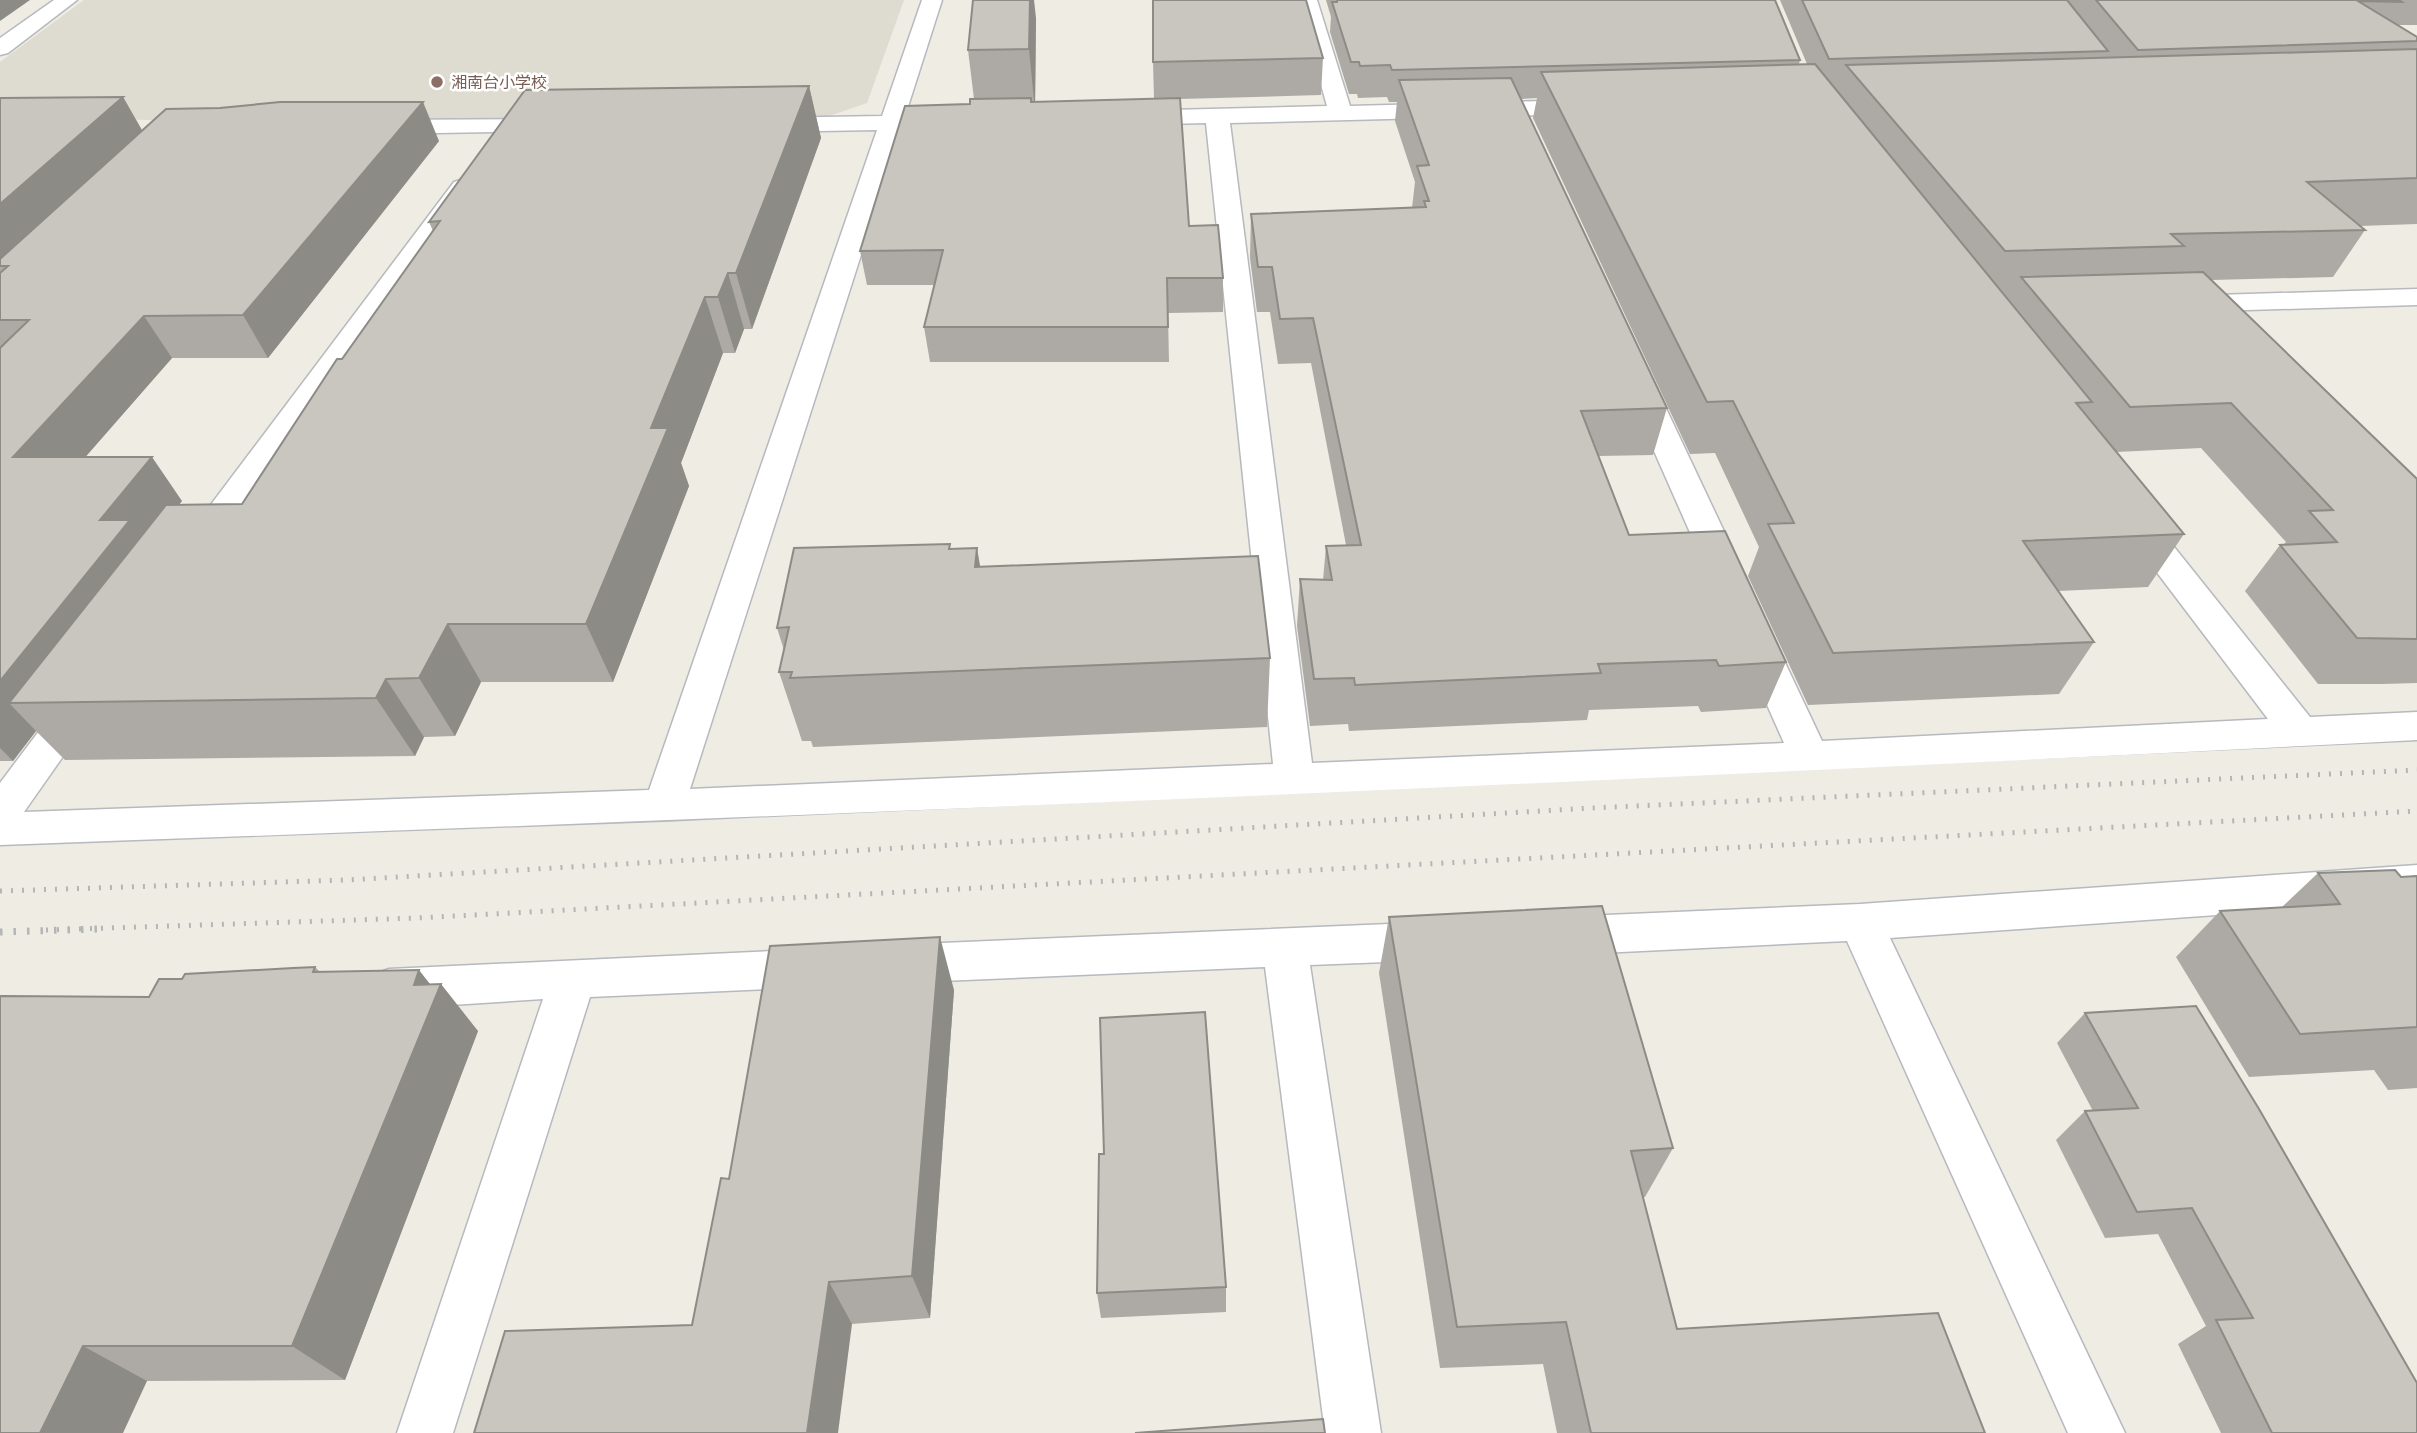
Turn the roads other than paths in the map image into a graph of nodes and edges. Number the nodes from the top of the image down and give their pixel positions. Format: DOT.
graph roads {
  1 [pos="67,0"];
  2 [pos="932,0"];
  3 [pos="1307,0"];
  4 [pos="0,48"];
  5 [pos="1608,106"];
  6 [pos="1340,112"];
  7 [pos="1217,116"];
  8 [pos="1108,118"];
  9 [pos="971,122"];
  10 [pos="890,124"];
  11 [pos="740,125"];
  12 [pos="576,126"];
  13 [pos="357,127"];
  14 [pos="508,127"];
  15 [pos="2417,297"];
  16 [pos="2152,305"];
  17 [pos="1624,351"];
  18 [pos="2114,494"];
  19 [pos="180,570"];
  20 [pos="98,681"];
  21 [pos="2417,726"];
  22 [pos="2299,732"];
  23 [pos="1810,757"];
  24 [pos="1294,778"];
  25 [pos="664,806"];
  26 [pos="0,814"];
  27 [pos="0,829"];
  28 [pos="2403,884"];
  29 [pos="2417,920"];
  30 [pos="1860,922"];
  31 [pos="1285,948"];
  32 [pos="573,978"];
  33 [pos="355,991"];
  34 [pos="425,1433"];
  35 [pos="1353,1433"];
  36 [pos="2097,1433"];
  1 -- 4 [label="street"];
  2 -- 10 [label="street"];
  3 -- 6 [label="street"];
  5 -- 6 [label="street"];
  6 -- 7 [label="street"];
  7 -- 8 [label="street"];
  7 -- 24 [label="street"];
  9 -- 10 [label="street"];
  10 -- 11 [label="street"];
  10 -- 25 [label="street"];
  12 -- 14 [label="street"];
  13 -- 14 [label="street"];
  14 -- 19 [label="street"];
  15 -- 16 [label="street"];
  17 -- 23 [label="street"];
  18 -- 22 [label="street"];
  20 -- 26 [label="street"];
  21 -- 22 [label="street"];
  22 -- 23 [label="street"];
  23 -- 24 [label="street"];
  24 -- 25 [label="street"];
  25 -- 27 [label="street"];
  28 -- 29 [label="street"];
  28 -- 30 [label="street"];
  30 -- 31 [label="street"];
  30 -- 36 [label="street"];
  31 -- 32 [label="street"];
  31 -- 35 [label="street"];
  32 -- 33 [label="street"];
  32 -- 34 [label="street"];
}
